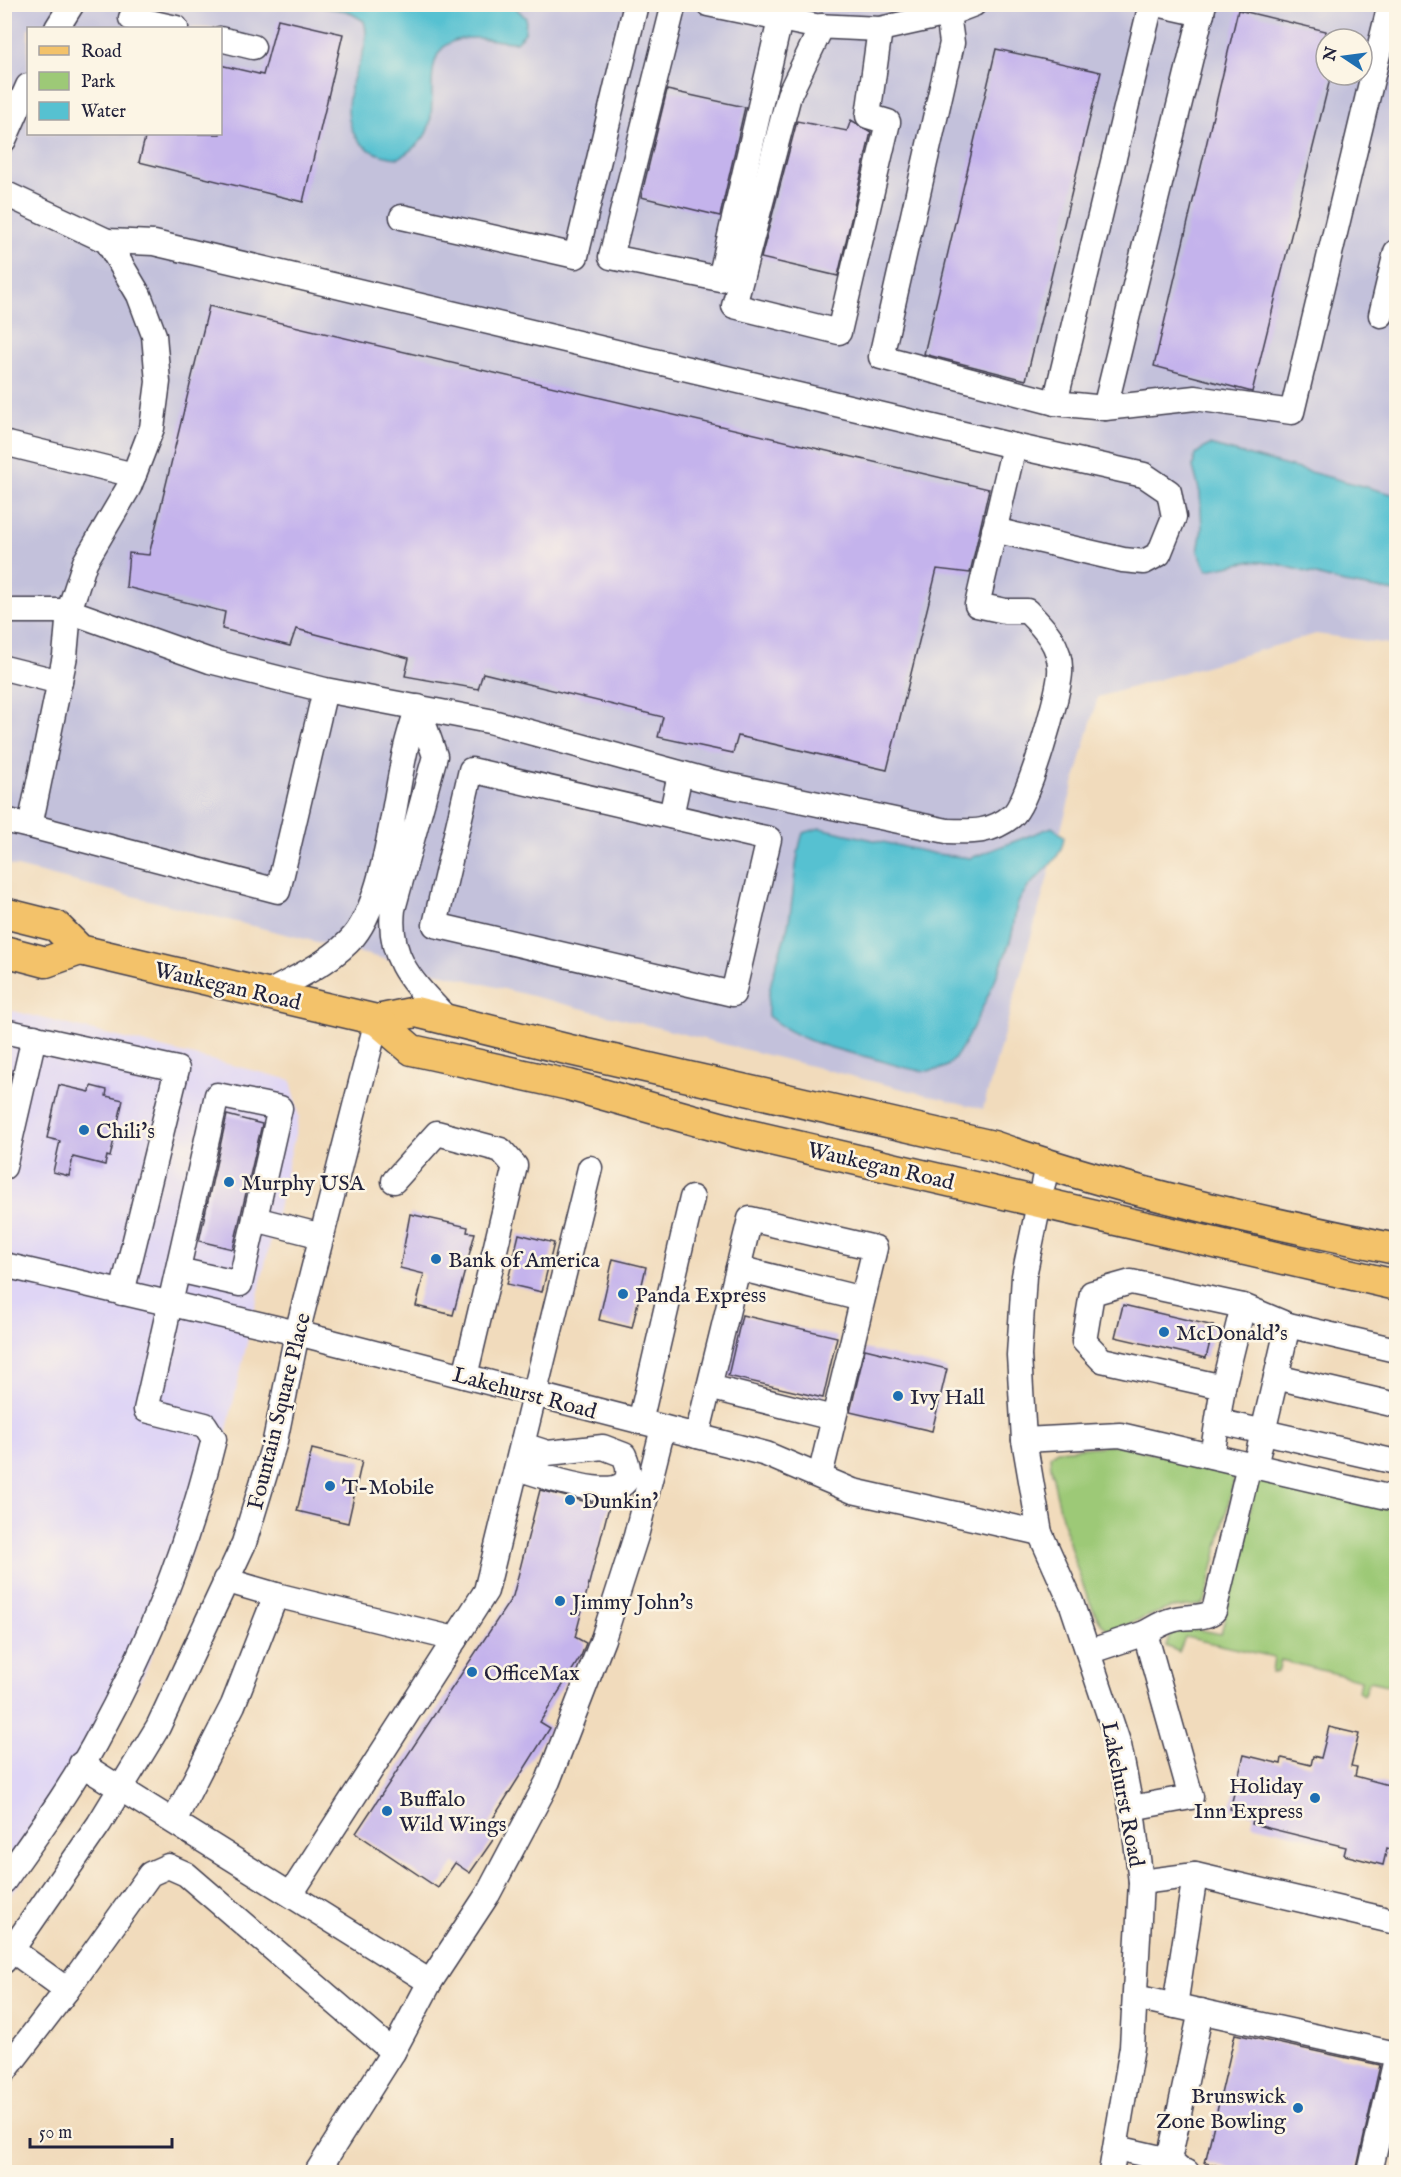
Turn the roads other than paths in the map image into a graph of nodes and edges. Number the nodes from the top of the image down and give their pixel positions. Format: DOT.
graph roads {
  1 [pos="72,4"];
  2 [pos="636,4"];
  3 [pos="674,4"];
  4 [pos="708,4"];
  5 [pos="974,4"];
  6 [pos="1151,4"];
  7 [pos="1157,4"];
  8 [pos="1390,4"];
  9 [pos="1203,9"];
  10 [pos="948,14"];
  11 [pos="128,17"];
  12 [pos="780,20"];
  13 [pos="822,26"];
  14 [pos="58,27"];
  15 [pos="172,27"];
  16 [pos="880,29"];
  17 [pos="222,39"];
  18 [pos="253,47"];
  19 [pos="27,92"];
  20 [pos="22,119"];
  21 [pos="4,140"];
  22 [pos="4,193"];
  23 [pos="402,217"];
  24 [pos="107,241"];
  25 [pos="578,248"];
  26 [pos="1396,252"];
  27 [pos="611,257"];
  28 [pos="1381,315"];
  29 [pos="1055,404"];
  30 [pos="1106,408"];
  31 [pos="4,442"];
  32 [pos="1014,446"];
  33 [pos="134,475"];
  34 [pos="994,530"];
  35 [pos="4,611"];
  36 [pos="69,611"];
  37 [pos="4,668"];
  38 [pos="60,682"];
  39 [pos="325,690"];
  40 [pos="417,707"];
  41 [pos="680,774"];
  42 [pos="670,816"];
  43 [pos="4,820"];
  44 [pos="30,826"];
  45 [pos="4,913"];
  46 [pos="80,950"];
  47 [pos="4,951"];
  48 [pos="267,994"];
  49 [pos="447,1019"];
  50 [pos="377,1020"];
  51 [pos="4,1031"];
  52 [pos="34,1037"];
  53 [pos="1047,1165"];
  54 [pos="4,1167"];
  55 [pos="590,1168"];
  56 [pos="394,1181"];
  57 [pos="692,1198"];
  58 [pos="1038,1201"];
  59 [pos="255,1219"];
  60 [pos="322,1236"];
  61 [pos="1396,1249"];
  62 [pos="4,1265"];
  63 [pos="738,1268"];
  64 [pos="178,1270"];
  65 [pos="1396,1285"];
  66 [pos="122,1293"];
  67 [pos="862,1299"];
  68 [pos="171,1304"];
  69 [pos="1243,1306"];
  70 [pos="1288,1324"];
  71 [pos="297,1333"];
  72 [pos="1396,1350"];
  73 [pos="465,1376"];
  74 [pos="1276,1377"];
  75 [pos="710,1387"];
  76 [pos="1223,1387"];
  77 [pos="534,1394"];
  78 [pos="1396,1405"];
  79 [pos="1219,1416"];
  80 [pos="833,1418"];
  81 [pos="640,1422"];
  82 [pos="663,1428"];
  83 [pos="1263,1432"];
  84 [pos="697,1436"];
  85 [pos="1024,1440"];
  86 [pos="1212,1456"];
  87 [pos="1396,1462"];
  88 [pos="1252,1466"];
  89 [pos="820,1476"];
  90 [pos="1396,1499"];
  91 [pos="1040,1533"];
  92 [pos="225,1581"];
  93 [pos="276,1595"];
  94 [pos="1145,1633"];
  95 [pos="455,1639"];
  96 [pos="1088,1652"];
  97 [pos="81,1764"];
  98 [pos="121,1787"];
  99 [pos="1131,1808"];
  100 [pos="174,1821"];
  101 [pos="1195,1875"];
  102 [pos="4,1881"];
  103 [pos="1141,1882"];
  104 [pos="291,1894"];
  105 [pos="1396,1922"];
  106 [pos="8,1956"];
  107 [pos="430,1982"];
  108 [pos="67,1990"];
  109 [pos="1135,1997"];
  110 [pos="1175,2006"];
  111 [pos="1201,2011"];
  112 [pos="393,2052"];
  113 [pos="1396,2054"];
  114 [pos="1396,2059"];
  115 [pos="4,2072"];
  116 [pos="1117,2148"];
  117 [pos="1178,2166"];
  118 [pos="317,2172"];
  119 [pos="1111,2172"];
  120 [pos="1370,2172"];
  1 -- 14 [label="street"];
  2 -- 25 [label="street"];
  3 -- 27 [label="street"];
  4 -- 12 [label="street"];
  5 -- 10 [label="street"];
  6 -- 29 [label="street"];
  7 -- 9 [label="street"];
  8 -- 30 [label="street"];
  9 -- 30 [label="street"];
  10 -- 16 [label="street"];
  10 -- 29 [label="street"];
  11 -- 15 [label="street"];
  12 -- 13 [label="street"];
  12 -- 27 [label="street"];
  13 -- 16 [label="street"];
  13 -- 16 [label="street"];
  17 -- 18 [label="street"];
  19 -- 20 [label="street"];
  20 -- 21 [label="street"];
  22 -- 24 [label="street"];
  23 -- 25 [label="street"];
  24 -- 32 [label="street"];
  24 -- 33 [label="street"];
  25 -- 27 [label="street"];
  26 -- 28 [label="street"];
  29 -- 30 [label="street"];
  31 -- 33 [label="street"];
  32 -- 34 [label="street"];
  32 -- 34 [label="street"];
  33 -- 36 [label="street"];
  34 -- 41 [label="street"];
  35 -- 36 [label="street"];
  36 -- 38 [label="street"];
  36 -- 39 [label="street"];
  37 -- 38 [label="street"];
  38 -- 44 [label="street"];
  39 -- 40 [label="street"];
  39 -- 44 [label="street"];
  40 -- 41 [label="street"];
  40 -- 48 [label="street"];
  40 -- 49 [label="street"];
  41 -- 42 [label="street"];
  42 -- 42 [label="street"];
  43 -- 44 [label="street"];
  45 -- 46 [label="main road"];
  46 -- 47 [label="main road"];
  46 -- 48 [label="main road, Waukegan Road"];
  48 -- 50 [label="main road, Waukegan Road"];
  49 -- 50 [label="main road, Waukegan Road"];
  49 -- 53 [label="main road, Waukegan Road"];
  50 -- 58 [label="main road, Waukegan Road"];
  50 -- 60 [label="street, Fountain Square Place"];
  51 -- 52 [label="street"];
  52 -- 54 [label="street"];
  52 -- 66 [label="street"];
  53 -- 58 [label="street, Lakehurst Road"];
  53 -- 61 [label="main road, Waukegan Road"];
  55 -- 77 [label="street"];
  56 -- 73 [label="street"];
  57 -- 81 [label="street"];
  58 -- 65 [label="main road, Waukegan Road"];
  58 -- 85 [label="street, Lakehurst Road"];
  59 -- 60 [label="street"];
  59 -- 64 [label="street"];
  59 -- 64 [label="street"];
  60 -- 71 [label="street, Fountain Square Place"];
  62 -- 66 [label="street, Lakehurst Road"];
  63 -- 67 [label="street"];
  63 -- 67 [label="street"];
  63 -- 75 [label="street"];
  64 -- 68 [label="street"];
  66 -- 68 [label="street, Lakehurst Road"];
  67 -- 80 [label="street"];
  68 -- 71 [label="street, Lakehurst Road"];
  68 -- 97 [label="street"];
  69 -- 70 [label="street"];
  69 -- 76 [label="street"];
  69 -- 76 [label="street"];
  70 -- 72 [label="street"];
  70 -- 74 [label="street"];
  71 -- 73 [label="street, Lakehurst Road"];
  71 -- 92 [label="street, Fountain Square Place"];
  73 -- 77 [label="street, Lakehurst Road"];
  74 -- 78 [label="street"];
  74 -- 83 [label="street"];
  75 -- 80 [label="street"];
  75 -- 84 [label="street"];
  76 -- 79 [label="street"];
  77 -- 81 [label="street, Lakehurst Road"];
  77 -- 95 [label="street"];
  79 -- 83 [label="street"];
  79 -- 86 [label="street"];
  80 -- 89 [label="street"];
  81 -- 82 [label="street, Lakehurst Road"];
  82 -- 84 [label="street, Lakehurst Road"];
  82 -- 107 [label="street"];
  83 -- 87 [label="street"];
  83 -- 88 [label="street"];
  84 -- 89 [label="street, Lakehurst Road"];
  85 -- 86 [label="street"];
  85 -- 91 [label="street, Lakehurst Road"];
  86 -- 88 [label="street"];
  88 -- 90 [label="street"];
  88 -- 94 [label="street"];
  89 -- 91 [label="street, Lakehurst Road"];
  91 -- 96 [label="street, Lakehurst Road"];
  92 -- 93 [label="street"];
  92 -- 98 [label="street, Fountain Square Place"];
  93 -- 95 [label="street"];
  93 -- 100 [label="street"];
  94 -- 96 [label="street"];
  94 -- 99 [label="street"];
  95 -- 104 [label="street"];
  96 -- 99 [label="street, Lakehurst Road"];
  97 -- 98 [label="street"];
  97 -- 102 [label="street"];
  98 -- 100 [label="street"];
  98 -- 106 [label="street, Fountain Square Place"];
  99 -- 103 [label="street, Lakehurst Road"];
  100 -- 104 [label="street"];
  101 -- 103 [label="street"];
  101 -- 105 [label="street"];
  101 -- 110 [label="street"];
  103 -- 109 [label="street, Lakehurst Road"];
  104 -- 107 [label="street"];
  106 -- 108 [label="street"];
  107 -- 112 [label="street"];
  108 -- 112 [label="street"];
  108 -- 115 [label="street"];
  109 -- 110 [label="street"];
  109 -- 116 [label="street, Lakehurst Road"];
  110 -- 111 [label="street"];
  111 -- 113 [label="street"];
  111 -- 117 [label="street"];
  112 -- 118 [label="street"];
  114 -- 120 [label="street"];
  116 -- 117 [label="street"];
  116 -- 119 [label="street, Lakehurst Road"];
}
